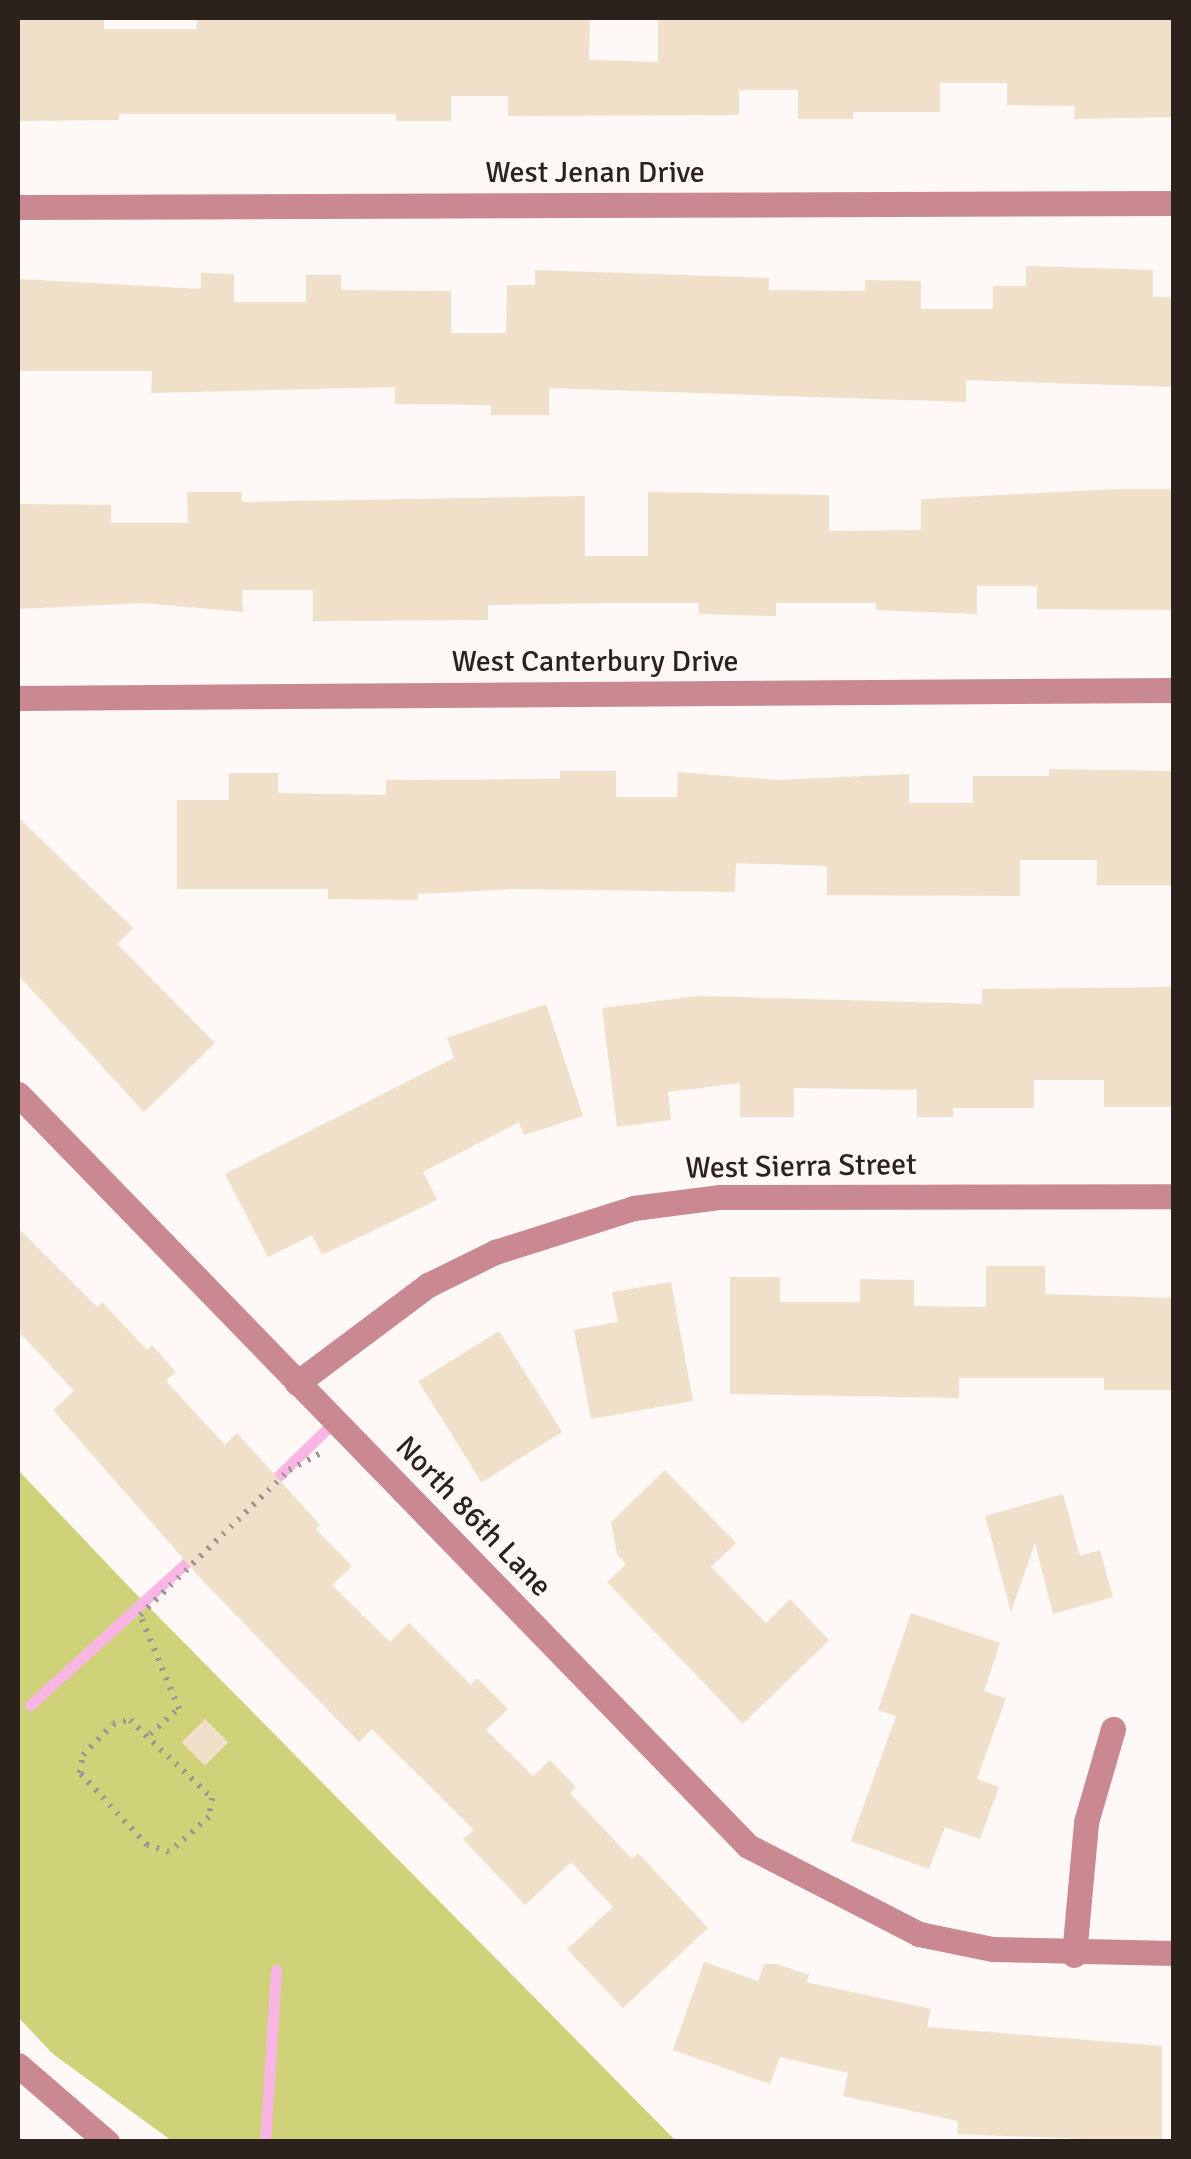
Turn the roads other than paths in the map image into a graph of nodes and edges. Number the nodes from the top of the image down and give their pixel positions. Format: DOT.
graph roads {
  1 [pos="1174,204"];
  2 [pos="18,207"];
  3 [pos="1174,690"];
  4 [pos="18,698"];
  5 [pos="18,1094"];
  6 [pos="1174,1196"];
  7 [pos="297,1383"];
  8 [pos="1113,1729"];
  9 [pos="1174,1953"];
  10 [pos="1074,1954"];
  11 [pos="18,2064"];
  12 [pos="107,2142"];
  1 -- 2 [label="street, West Jenan Drive"];
  3 -- 4 [label="street, West Canterbury Drive"];
  5 -- 7 [label="street, North 86th Lane"];
  6 -- 7 [label="street, West Sierra Street"];
  7 -- 10 [label="street, North 86th Lane"];
  8 -- 10 [label="street"];
  9 -- 10 [label="street, North 86th Lane"];
  11 -- 12 [label="street"];
}
